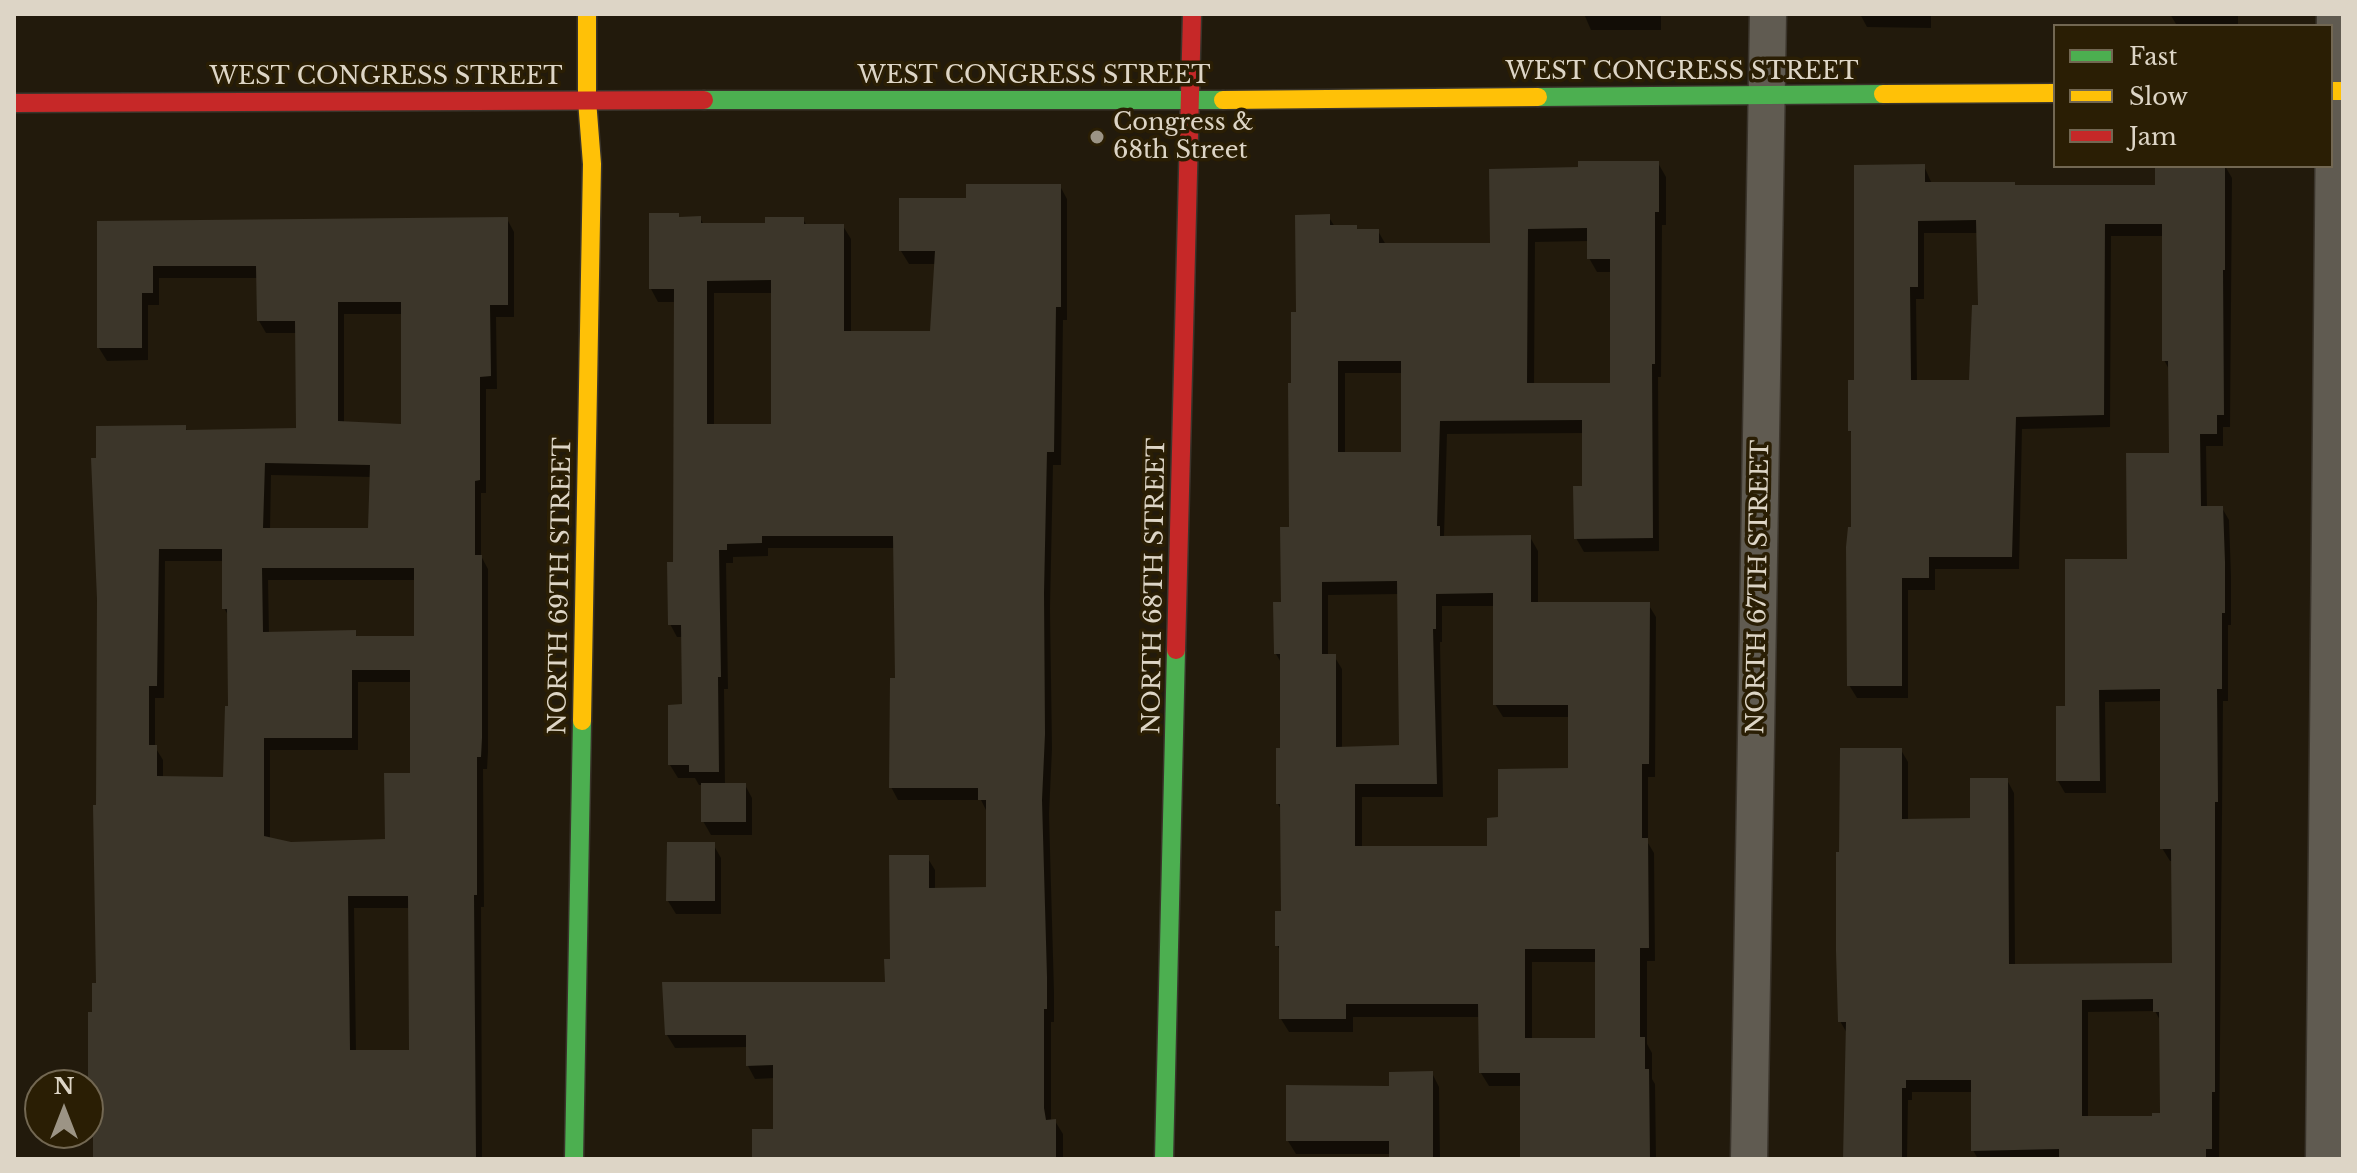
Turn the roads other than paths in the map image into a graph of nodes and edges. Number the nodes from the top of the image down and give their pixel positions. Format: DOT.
graph roads {
  1 [pos="587,14"];
  2 [pos="1192,14"];
  3 [pos="1768,14"];
  4 [pos="2335,14"];
  5 [pos="2336,91"];
  6 [pos="2053,93"];
  7 [pos="1767,95"];
  8 [pos="587,100"];
  9 [pos="1191,100"];
  10 [pos="14,103"];
  11 [pos="574,1159"];
  12 [pos="1164,1159"];
  13 [pos="1749,1159"];
  14 [pos="2324,1159"];
  1 -- 8 [label="street, NORTH 69TH STREET"];
  2 -- 9 [label="street, NORTH 68TH STREET"];
  3 -- 7 [label="street, NORTH 67TH STREET"];
  4 -- 5 [label="street"];
  5 -- 14 [label="street"];
  6 -- 7 [label="street, WEST CONGRESS STREET"];
  7 -- 9 [label="street, WEST CONGRESS STREET"];
  7 -- 13 [label="street, NORTH 67TH STREET"];
  8 -- 9 [label="street, WEST CONGRESS STREET"];
  8 -- 10 [label="street, WEST CONGRESS STREET"];
  8 -- 11 [label="street, NORTH 69TH STREET"];
  9 -- 12 [label="street, NORTH 68TH STREET"];
}
